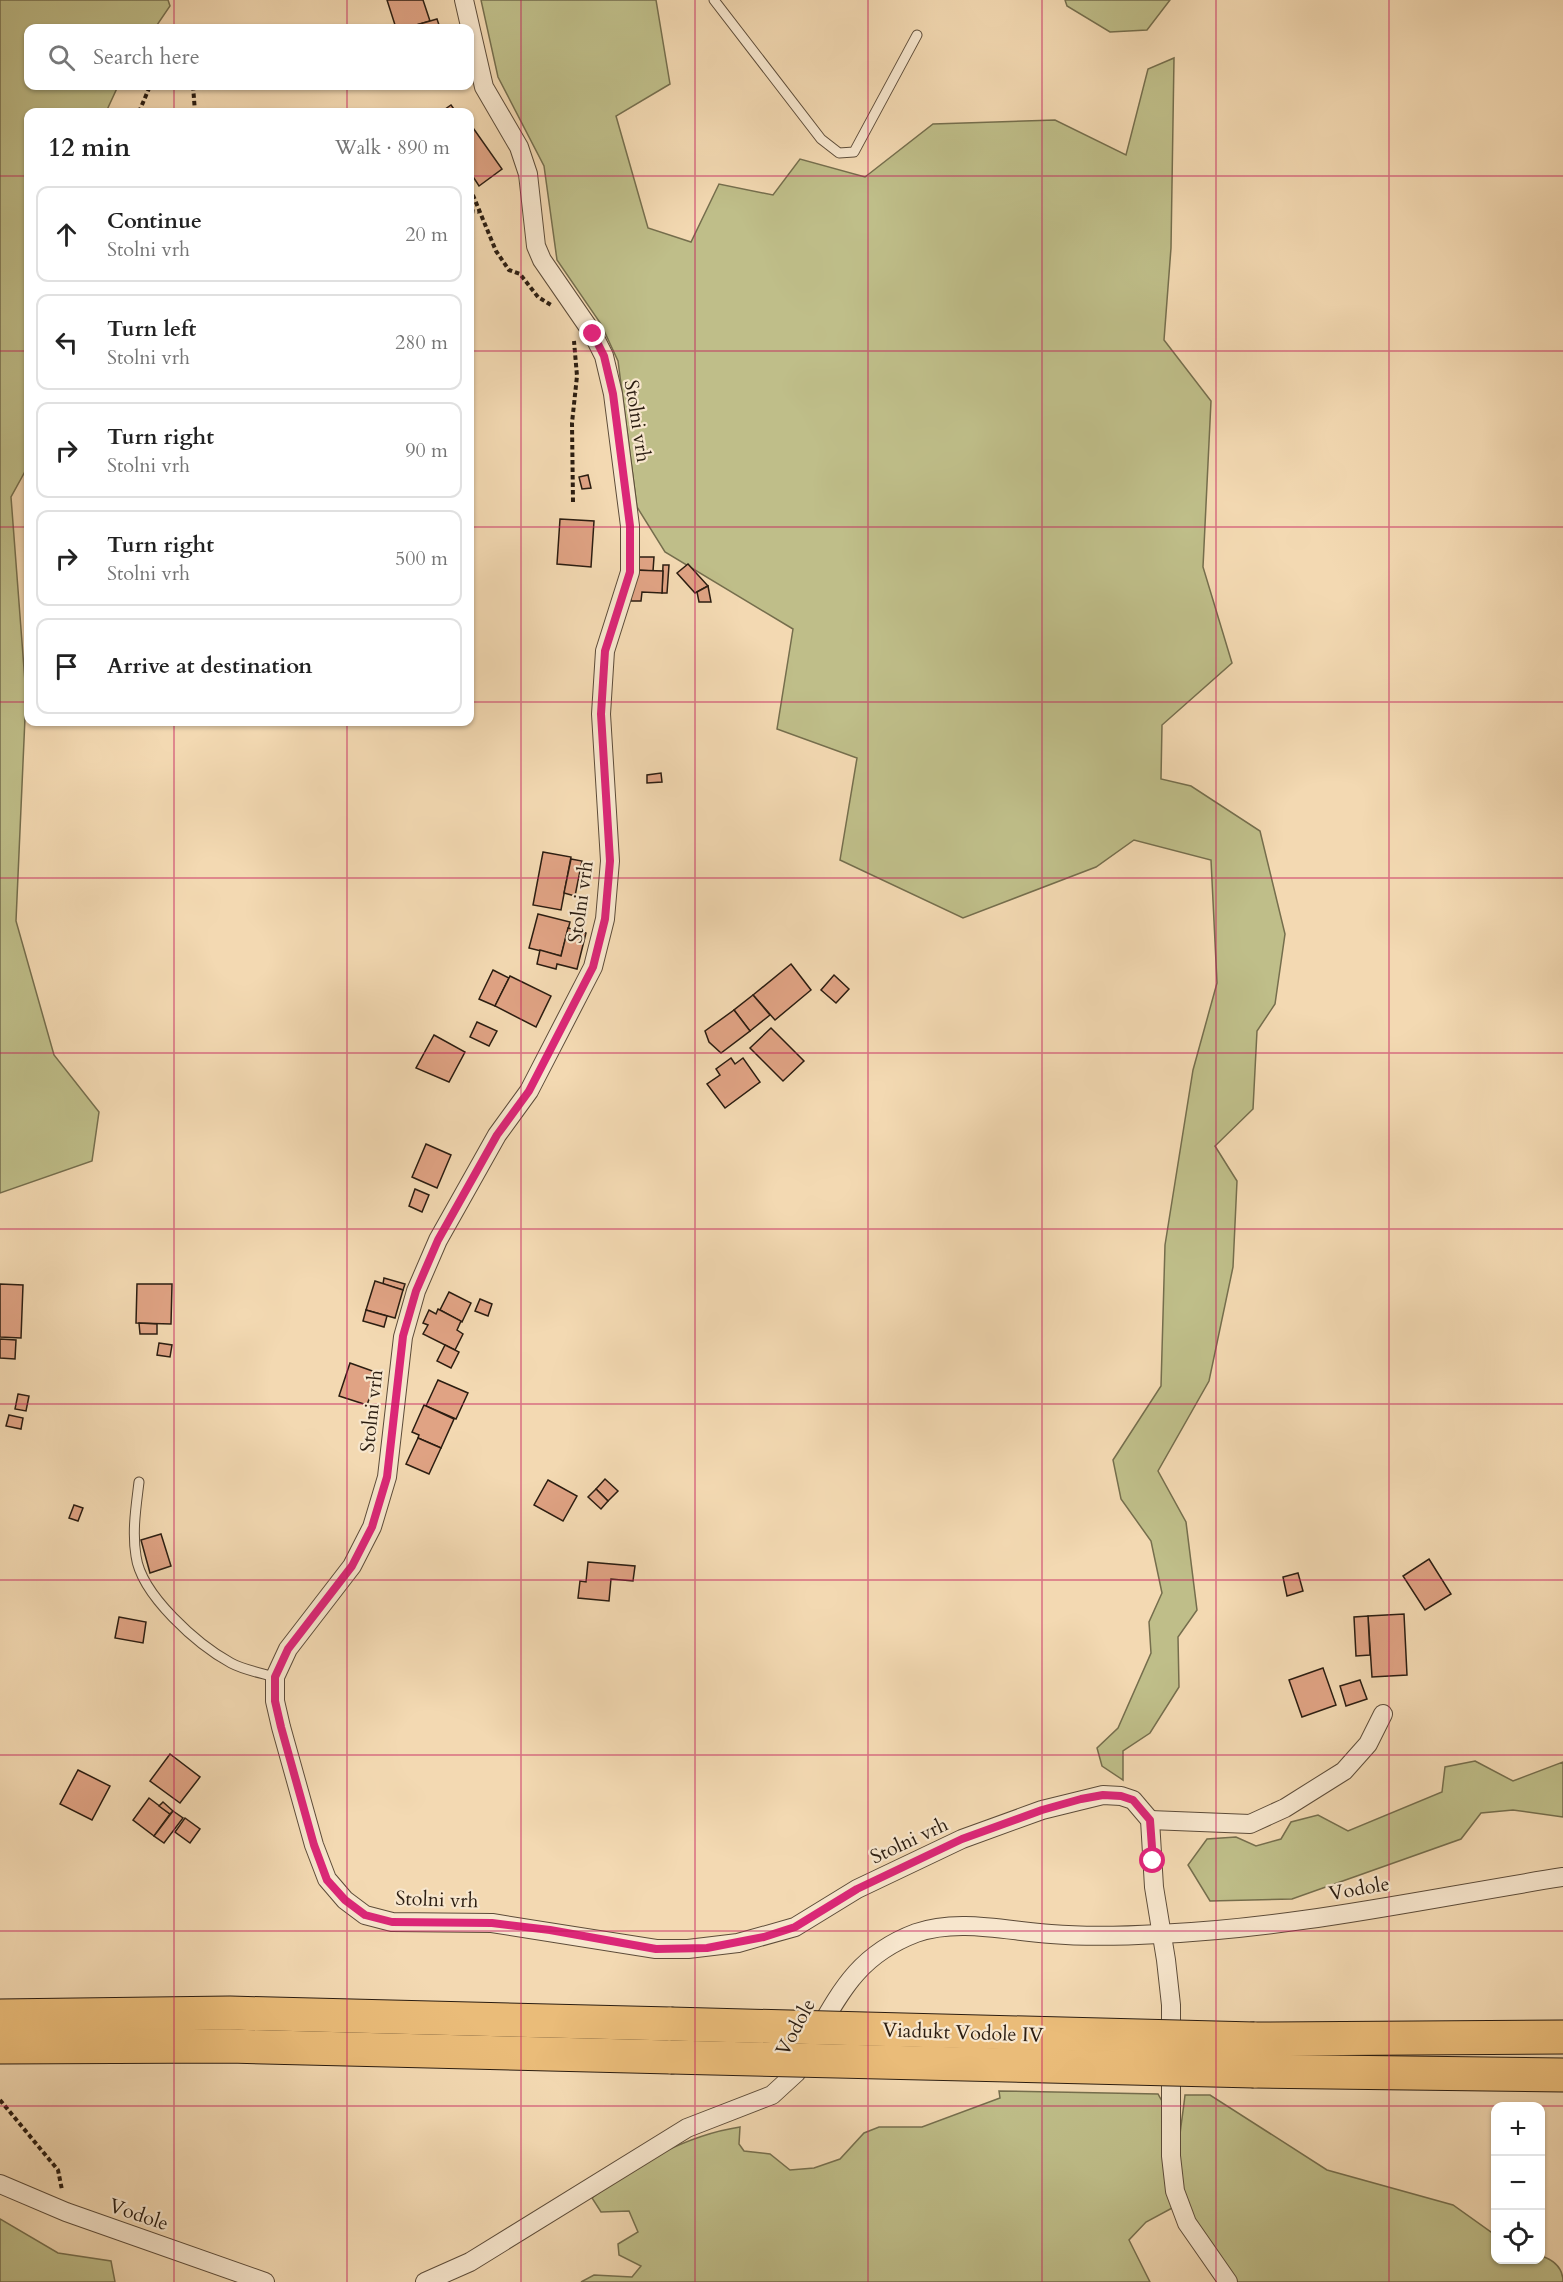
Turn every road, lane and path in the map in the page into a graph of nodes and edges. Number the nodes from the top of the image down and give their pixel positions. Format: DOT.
graph roads {
  1 [pos="464,0"];
  2 [pos="714,0"];
  3 [pos="470,24"];
  4 [pos="918,35"];
  5 [pos="474,44"];
  6 [pos="148,90"];
  7 [pos="193,90"];
  8 [pos="141,108"];
  9 [pos="195,108"];
  10 [pos="474,199"];
  11 [pos="474,211"];
  12 [pos="479,212"];
  13 [pos="520,274"];
  14 [pos="574,335"];
  15 [pos="573,502"];
  16 [pos="138,1482"];
  17 [pos="275,1677"];
  18 [pos="1383,1714"];
  19 [pos="1150,1820"];
  20 [pos="1563,1877"];
  21 [pos="1161,1934"];
  22 [pos="0,2016"];
  23 [pos="1563,2037"];
  24 [pos="0,2047"];
  25 [pos="1563,2075"];
  26 [pos="0,2100"];
  27 [pos="0,2184"];
  28 [pos="66,2212"];
  29 [pos="265,2282"];
  30 [pos="425,2282"];
  31 [pos="1228,2282"];
  1 -- 3 [label="street, Stolni vrh"];
  2 -- 4 [label="lane"];
  5 -- 17 [label="street, Stolni vrh"];
  6 -- 8 [label="path"];
  7 -- 9 [label="path"];
  10 -- 12 [label="path"];
  11 -- 12 [label="path"];
  12 -- 13 [label="path"];
  14 -- 15 [label="path"];
  16 -- 17 [label="lane"];
  17 -- 19 [label="street, Stolni vrh"];
  18 -- 19 [label="street"];
  19 -- 21 [label="street"];
  20 -- 21 [label="street, Vodole"];
  21 -- 30 [label="street, Vodole"];
  21 -- 31 [label="street"];
  22 -- 23 [label="highway, Viadukt Vodole IV, bridge"];
  24 -- 25 [label="highway, Viadukt Vodole IV, bridge"];
  26 -- 28 [label="path"];
  27 -- 28 [label="street, Vodole"];
  28 -- 29 [label="street, Vodole"];
}
